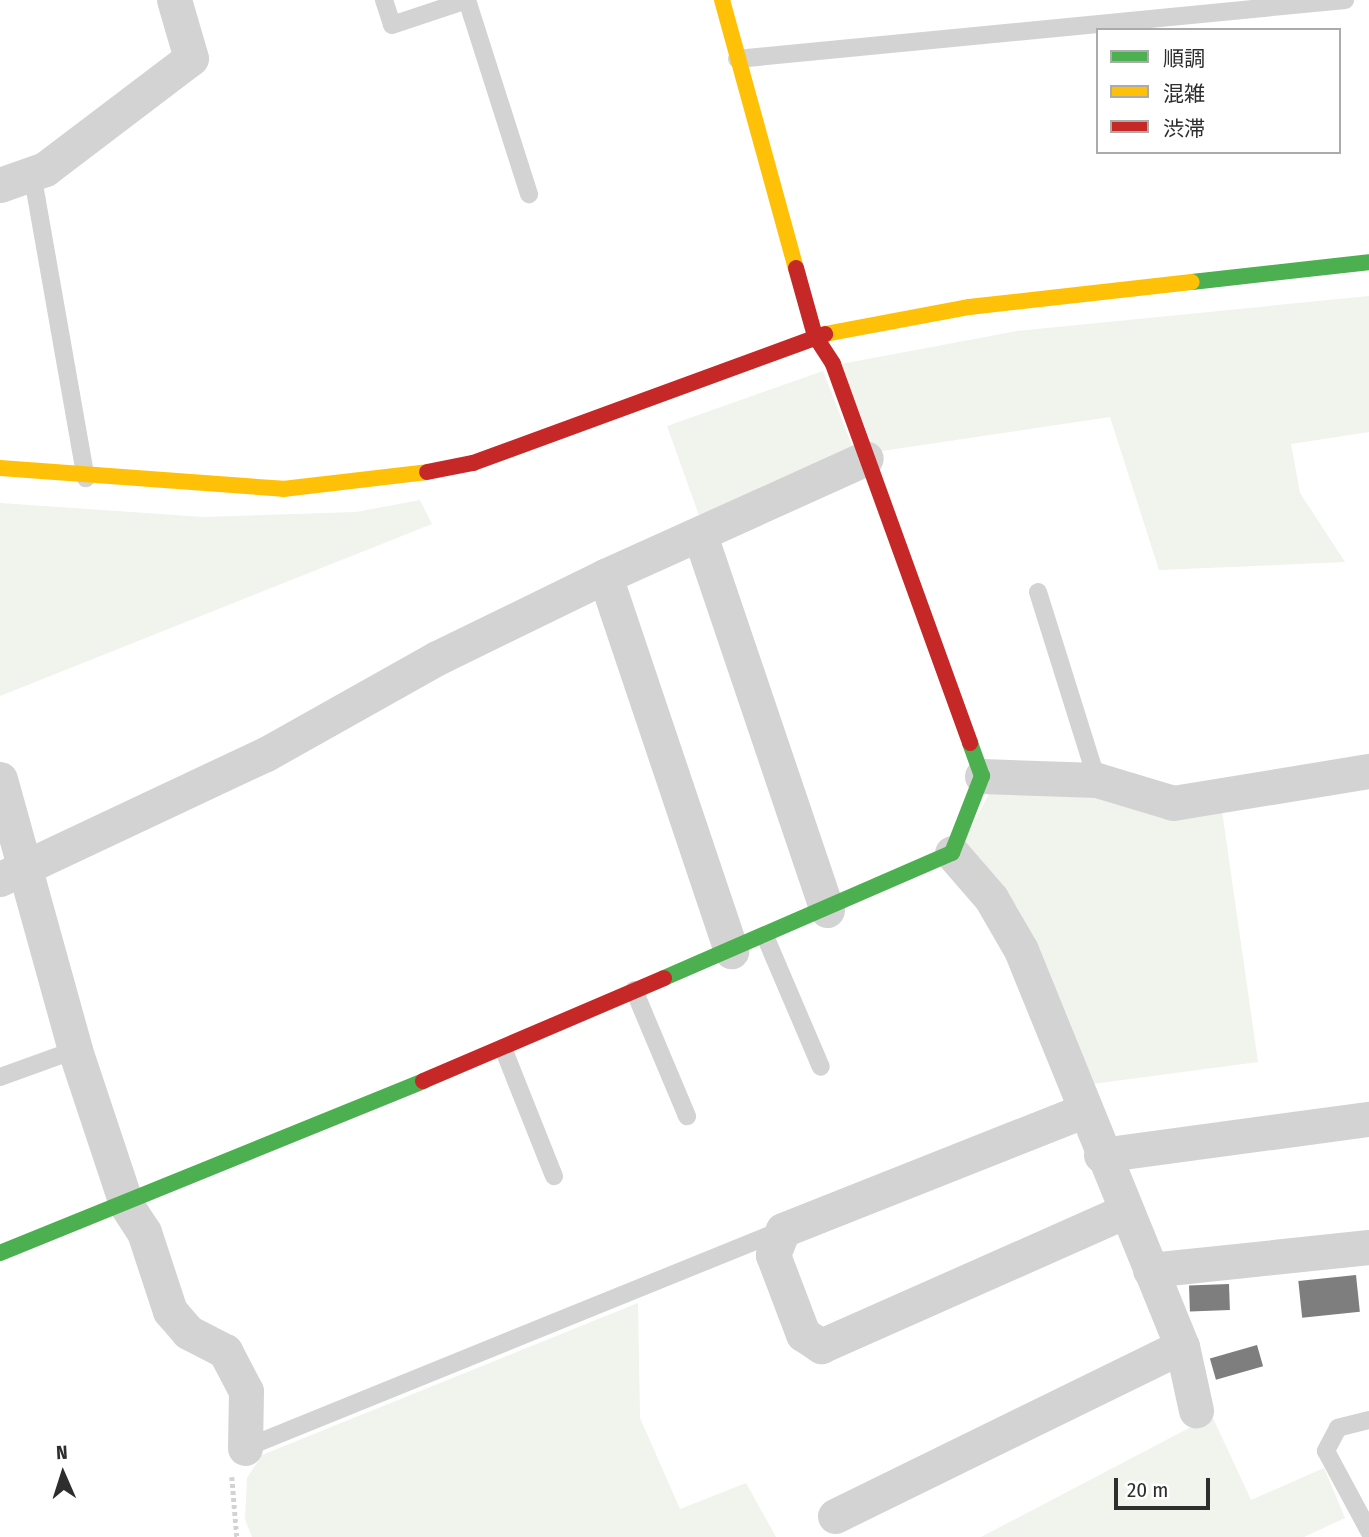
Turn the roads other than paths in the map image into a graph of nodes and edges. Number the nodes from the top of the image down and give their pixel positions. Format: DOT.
graph roads {
  1 [pos="174,0"];
  2 [pos="384,0"];
  3 [pos="467,0"];
  4 [pos="722,0"];
  5 [pos="1345,0"];
  6 [pos="737,59"];
  7 [pos="16,179"];
  8 [pos="529,194"];
  9 [pos="1369,262"];
  10 [pos="816,336"];
  11 [pos="866,458"];
  12 [pos="0,468"];
  13 [pos="86,478"];
  14 [pos="699,535"];
  15 [pos="605,576"];
  16 [pos="1038,592"];
  17 [pos="1369,771"];
  18 [pos="982,776"];
  19 [pos="0,779"];
  20 [pos="1097,780"];
  21 [pos="952,853"];
  22 [pos="13,874"];
  23 [pos="827,910"];
  24 [pos="765,936"];
  25 [pos="732,951"];
  26 [pos="634,990"];
  27 [pos="503,1048"];
  28 [pos="75,1050"];
  29 [pos="821,1067"];
  30 [pos="0,1077"];
  31 [pos="1083,1111"];
  32 [pos="687,1116"];
  33 [pos="1369,1119"];
  34 [pos="1101,1155"];
  35 [pos="554,1176"];
  36 [pos="127,1206"];
  37 [pos="1125,1211"];
  38 [pos="783,1230"];
  39 [pos="1369,1247"];
  40 [pos="0,1253"];
  41 [pos="1150,1270"];
  42 [pos="1182,1346"];
  43 [pos="1196,1410"];
  44 [pos="1369,1420"];
  45 [pos="245,1448"];
  46 [pos="835,1516"];
  47 [pos="1369,1531"];
  1 -- 7 [label="street"];
  2 -- 3 [label="lane"];
  3 -- 8 [label="lane"];
  4 -- 6 [label="street"];
  5 -- 6 [label="lane"];
  6 -- 10 [label="street"];
  7 -- 13 [label="lane"];
  9 -- 10 [label="street"];
  10 -- 11 [label="street"];
  10 -- 13 [label="street"];
  11 -- 14 [label="street"];
  11 -- 18 [label="street"];
  12 -- 13 [label="street"];
  14 -- 15 [label="street"];
  14 -- 23 [label="street"];
  15 -- 22 [label="street"];
  15 -- 25 [label="street"];
  16 -- 20 [label="lane"];
  17 -- 20 [label="street"];
  18 -- 20 [label="street"];
  18 -- 21 [label="street"];
  19 -- 22 [label="street"];
  21 -- 23 [label="street"];
  21 -- 31 [label="street"];
  22 -- 28 [label="street"];
  23 -- 24 [label="street"];
  24 -- 25 [label="street"];
  24 -- 29 [label="lane"];
  25 -- 26 [label="street"];
  26 -- 27 [label="street"];
  26 -- 32 [label="lane"];
  27 -- 35 [label="lane"];
  27 -- 36 [label="street"];
  28 -- 30 [label="lane"];
  28 -- 36 [label="street"];
  31 -- 34 [label="street"];
  31 -- 38 [label="street"];
  33 -- 34 [label="street"];
  34 -- 37 [label="street"];
  36 -- 40 [label="street"];
  36 -- 45 [label="street"];
  37 -- 38 [label="street"];
  37 -- 41 [label="street"];
  38 -- 45 [label="lane"];
  39 -- 41 [label="street"];
  41 -- 42 [label="street"];
  42 -- 43 [label="street"];
  42 -- 46 [label="street"];
  44 -- 47 [label="lane"];
}
